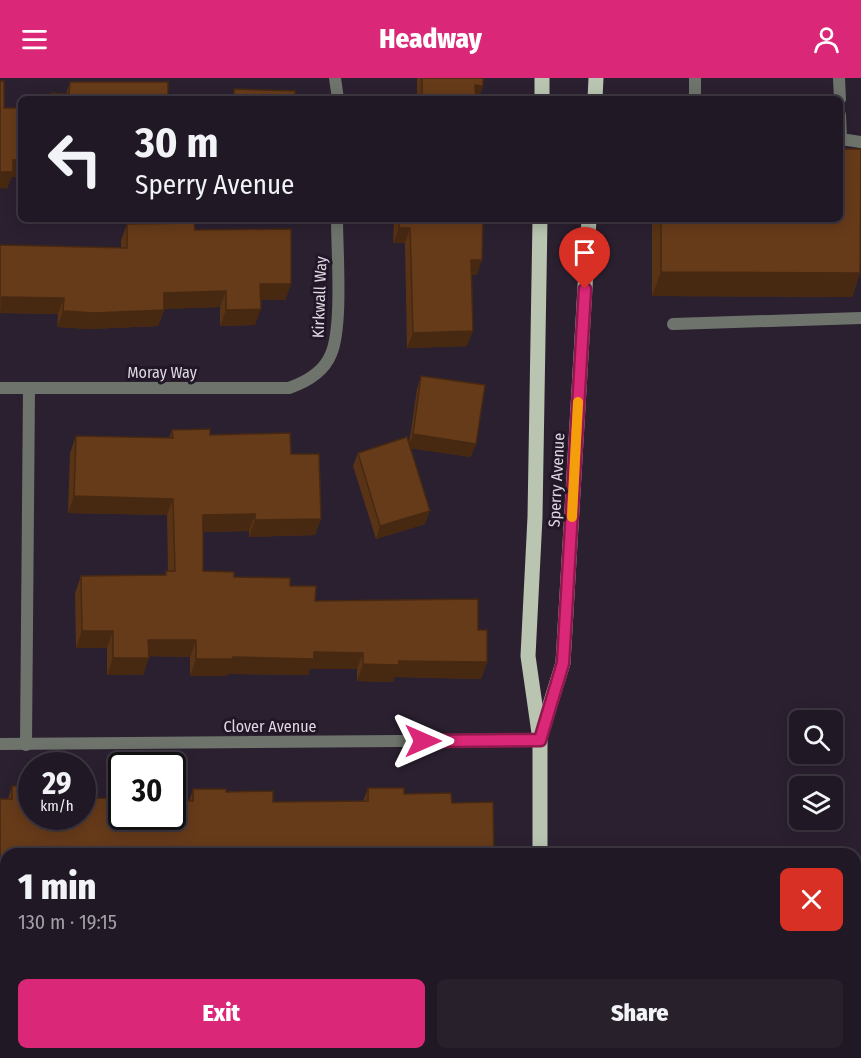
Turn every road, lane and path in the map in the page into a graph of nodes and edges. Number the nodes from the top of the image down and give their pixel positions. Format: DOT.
graph roads {
  1 [pos="336,78"];
  2 [pos="542,78"];
  3 [pos="596,78"];
  4 [pos="695,78"];
  5 [pos="839,78"];
  6 [pos="338,96"];
  7 [pos="542,96"];
  8 [pos="595,96"];
  9 [pos="695,96"];
  10 [pos="840,96"];
  11 [pos="843,139"];
  12 [pos="861,142"];
  13 [pos="337,222"];
  14 [pos="540,222"];
  15 [pos="589,222"];
  16 [pos="861,318"];
  17 [pos="673,324"];
  18 [pos="319,371"];
  19 [pos="0,388"];
  20 [pos="28,388"];
  21 [pos="540,740"];
  22 [pos="0,744"];
  23 [pos="26,744"];
  24 [pos="540,848"];
  1 -- 6 [label="street"];
  2 -- 7 [label="main road"];
  3 -- 8 [label="main road"];
  4 -- 9 [label="street"];
  5 -- 10 [label="street"];
  11 -- 12 [label="street"];
  13 -- 18 [label="street, Kirkwall Way"];
  14 -- 21 [label="main road, Sperry Avenue"];
  15 -- 21 [label="main road, Sperry Avenue"];
  16 -- 17 [label="street"];
  18 -- 20 [label="street, Moray Way"];
  19 -- 20 [label="street, Moray Way"];
  20 -- 23 [label="street"];
  21 -- 23 [label="street, Clover Avenue"];
  21 -- 24 [label="main road, Sperry Avenue"];
  22 -- 23 [label="street, Clover Avenue"];
}
